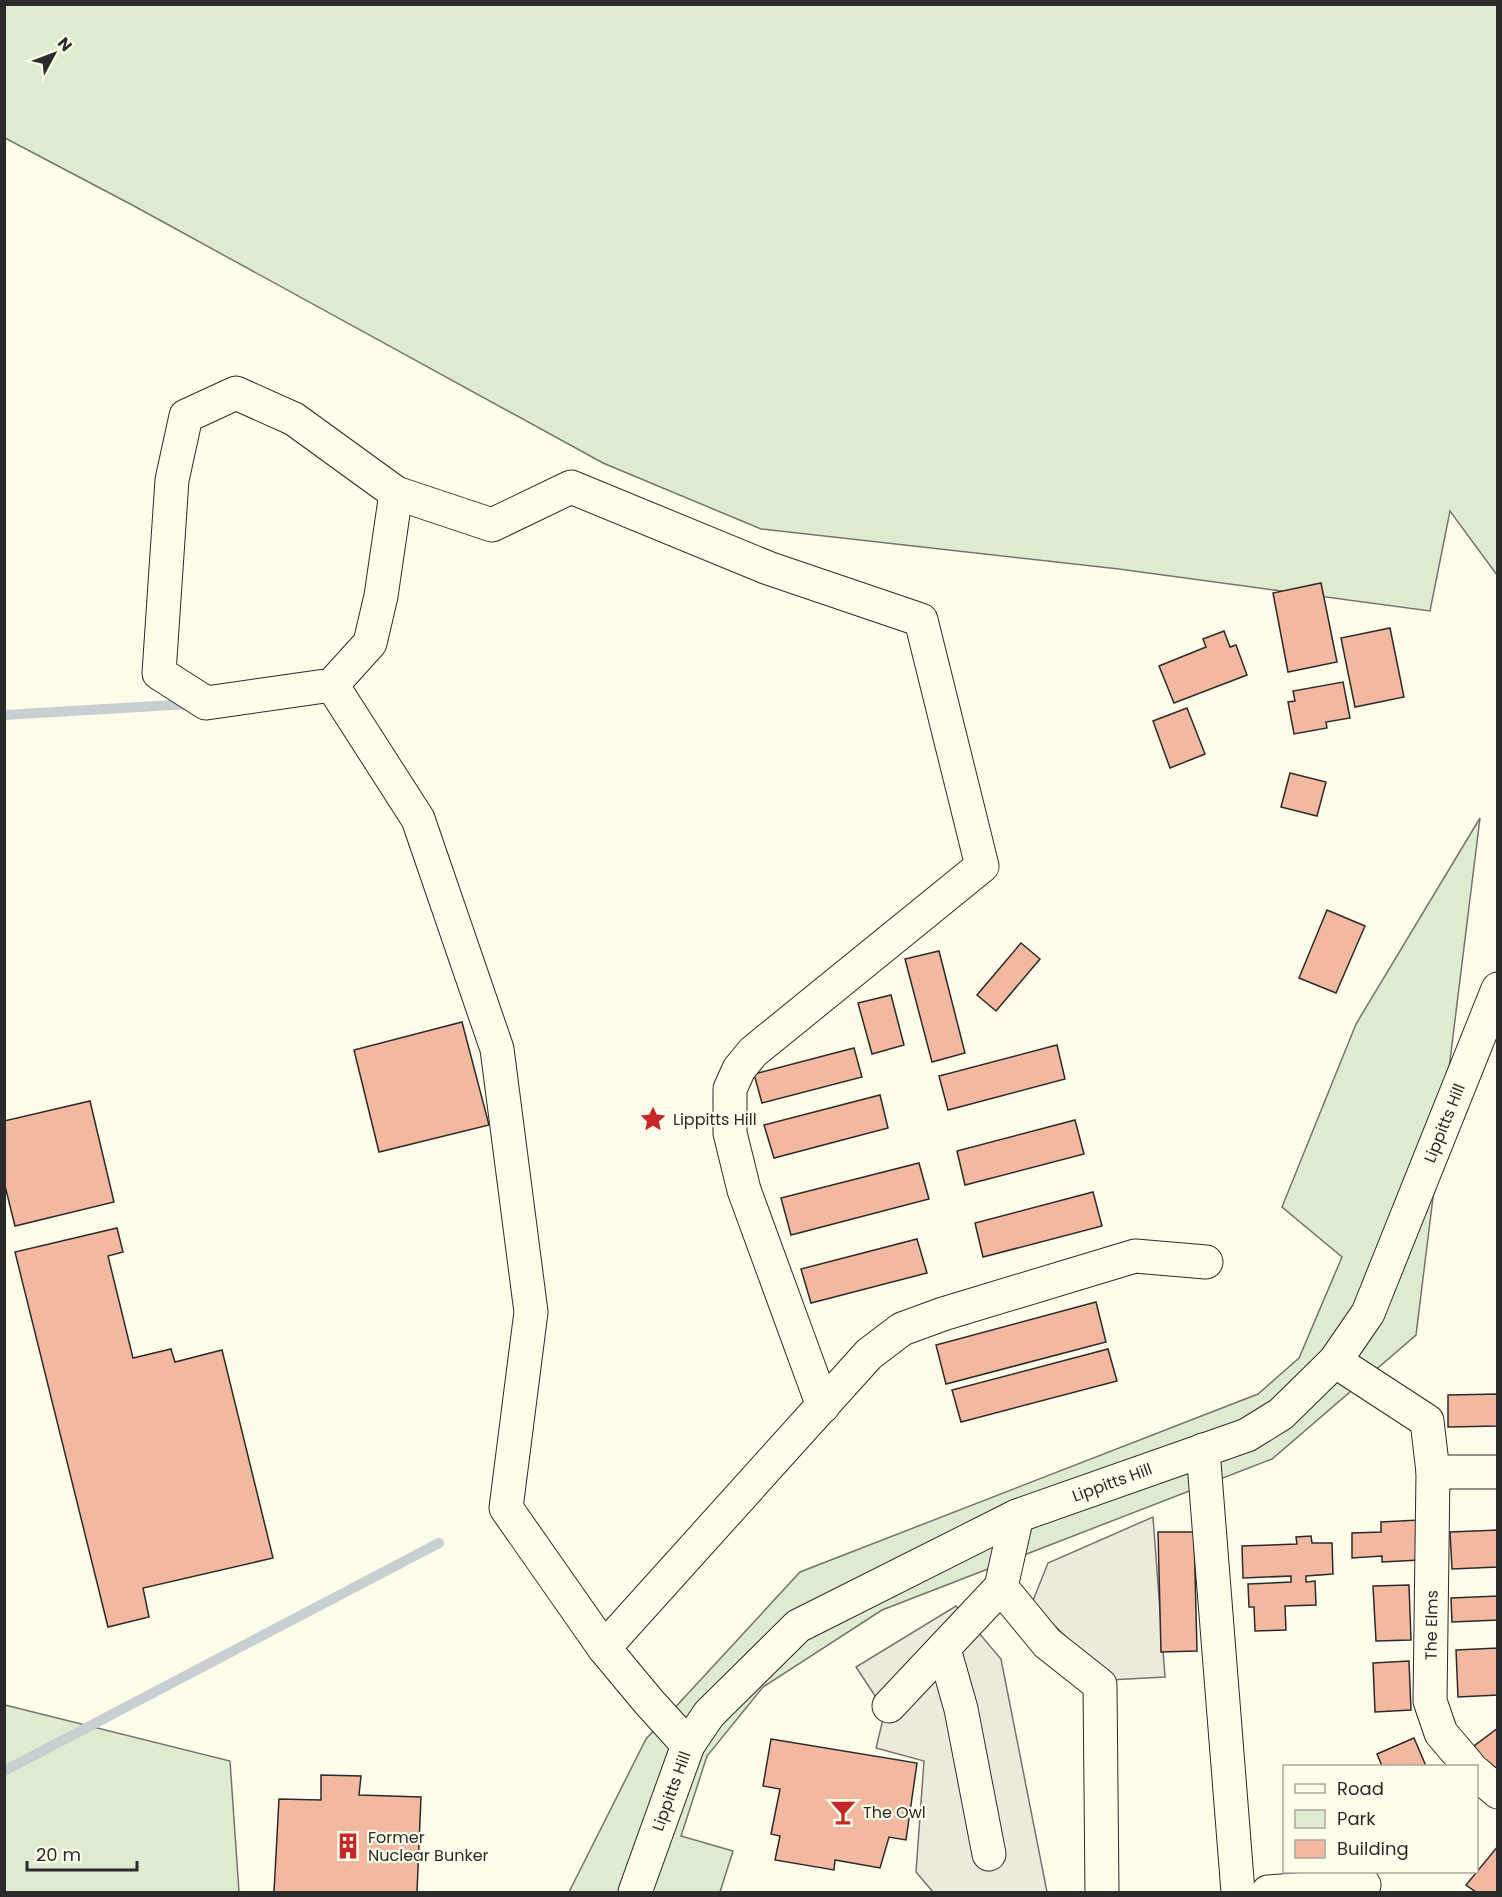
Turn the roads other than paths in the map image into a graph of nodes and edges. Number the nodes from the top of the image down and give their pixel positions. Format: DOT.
graph roads {
  1 [pos="396,493"];
  2 [pos="332,685"];
  3 [pos="1497,989"];
  4 [pos="1206,1262"];
  5 [pos="1335,1360"];
  6 [pos="823,1406"];
  7 [pos="1203,1450"];
  8 [pos="1433,1472"];
  9 [pos="1497,1472"];
  10 [pos="1017,1516"];
  11 [pos="1001,1587"];
  12 [pos="604,1648"];
  13 [pos="944,1649"];
  14 [pos="889,1706"];
  15 [pos="688,1745"];
  16 [pos="1467,1765"];
  17 [pos="1478,1775"];
  18 [pos="1497,1792"];
  19 [pos="989,1854"];
  20 [pos="1364,1885"];
  21 [pos="635,1893"];
  22 [pos="1102,1893"];
  23 [pos="1238,1893"];
  24 [pos="1268,1893"];
  1 -- 2 [label="street"];
  1 -- 2 [label="street"];
  1 -- 6 [label="street"];
  2 -- 12 [label="street"];
  3 -- 5 [label="street, Lippitts Hill"];
  4 -- 6 [label="street"];
  5 -- 7 [label="street, Lippitts Hill"];
  5 -- 8 [label="street, The Elms"];
  6 -- 12 [label="street"];
  7 -- 10 [label="street, Lippitts Hill"];
  7 -- 23 [label="street"];
  8 -- 9 [label="street"];
  8 -- 16 [label="street, The Elms"];
  10 -- 11 [label="street"];
  10 -- 15 [label="street, Lippitts Hill"];
  11 -- 13 [label="street"];
  11 -- 22 [label="street"];
  12 -- 15 [label="street"];
  13 -- 14 [label="street"];
  13 -- 19 [label="street"];
  15 -- 21 [label="street, Lippitts Hill"];
  17 -- 18 [label="street"];
  20 -- 24 [label="street"];
}
